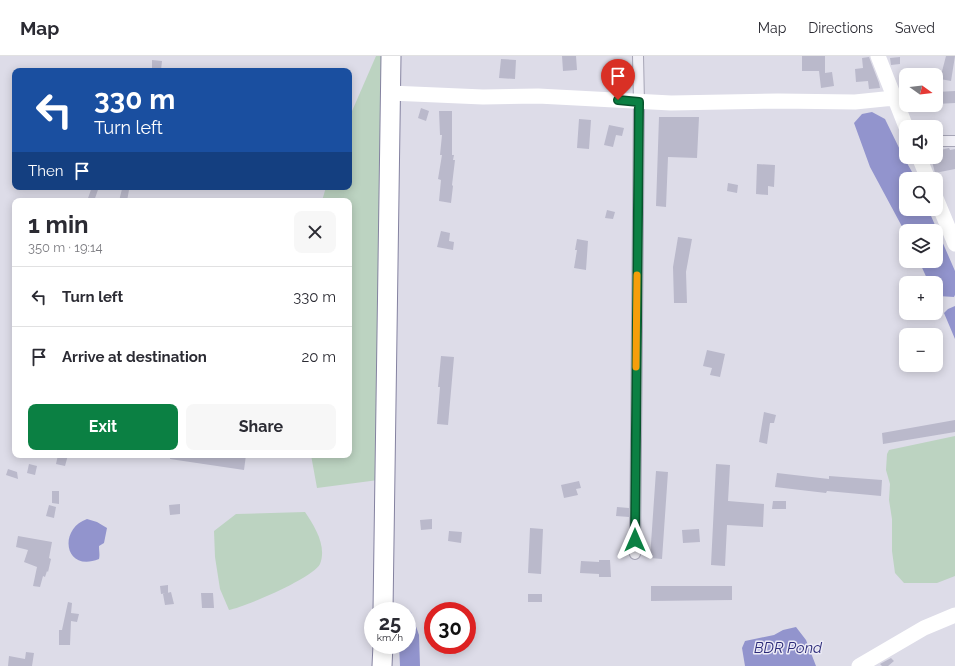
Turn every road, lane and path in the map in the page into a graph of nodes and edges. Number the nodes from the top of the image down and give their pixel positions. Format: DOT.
graph roads {
  1 [pos="391,56"];
  2 [pos="638,56"];
  3 [pos="878,56"];
  4 [pos="390,93"];
  5 [pos="894,98"];
  6 [pos="639,102"];
  7 [pos="903,120"];
  8 [pos="943,141"];
  9 [pos="955,141"];
  10 [pos="943,215"];
  11 [pos="955,244"];
  12 [pos="635,554"];
  13 [pos="383,602"];
  14 [pos="955,615"];
  15 [pos="383,654"];
  16 [pos="382,666"];
  17 [pos="859,666"];
  1 -- 4 [label="highway"];
  2 -- 6 [label="street"];
  3 -- 5 [label="street"];
  4 -- 6 [label="street"];
  4 -- 13 [label="highway"];
  5 -- 6 [label="street"];
  5 -- 7 [label="street"];
  6 -- 12 [label="street"];
  8 -- 9 [label="street"];
  10 -- 11 [label="street"];
  14 -- 17 [label="street"];
  15 -- 16 [label="highway"];
}
